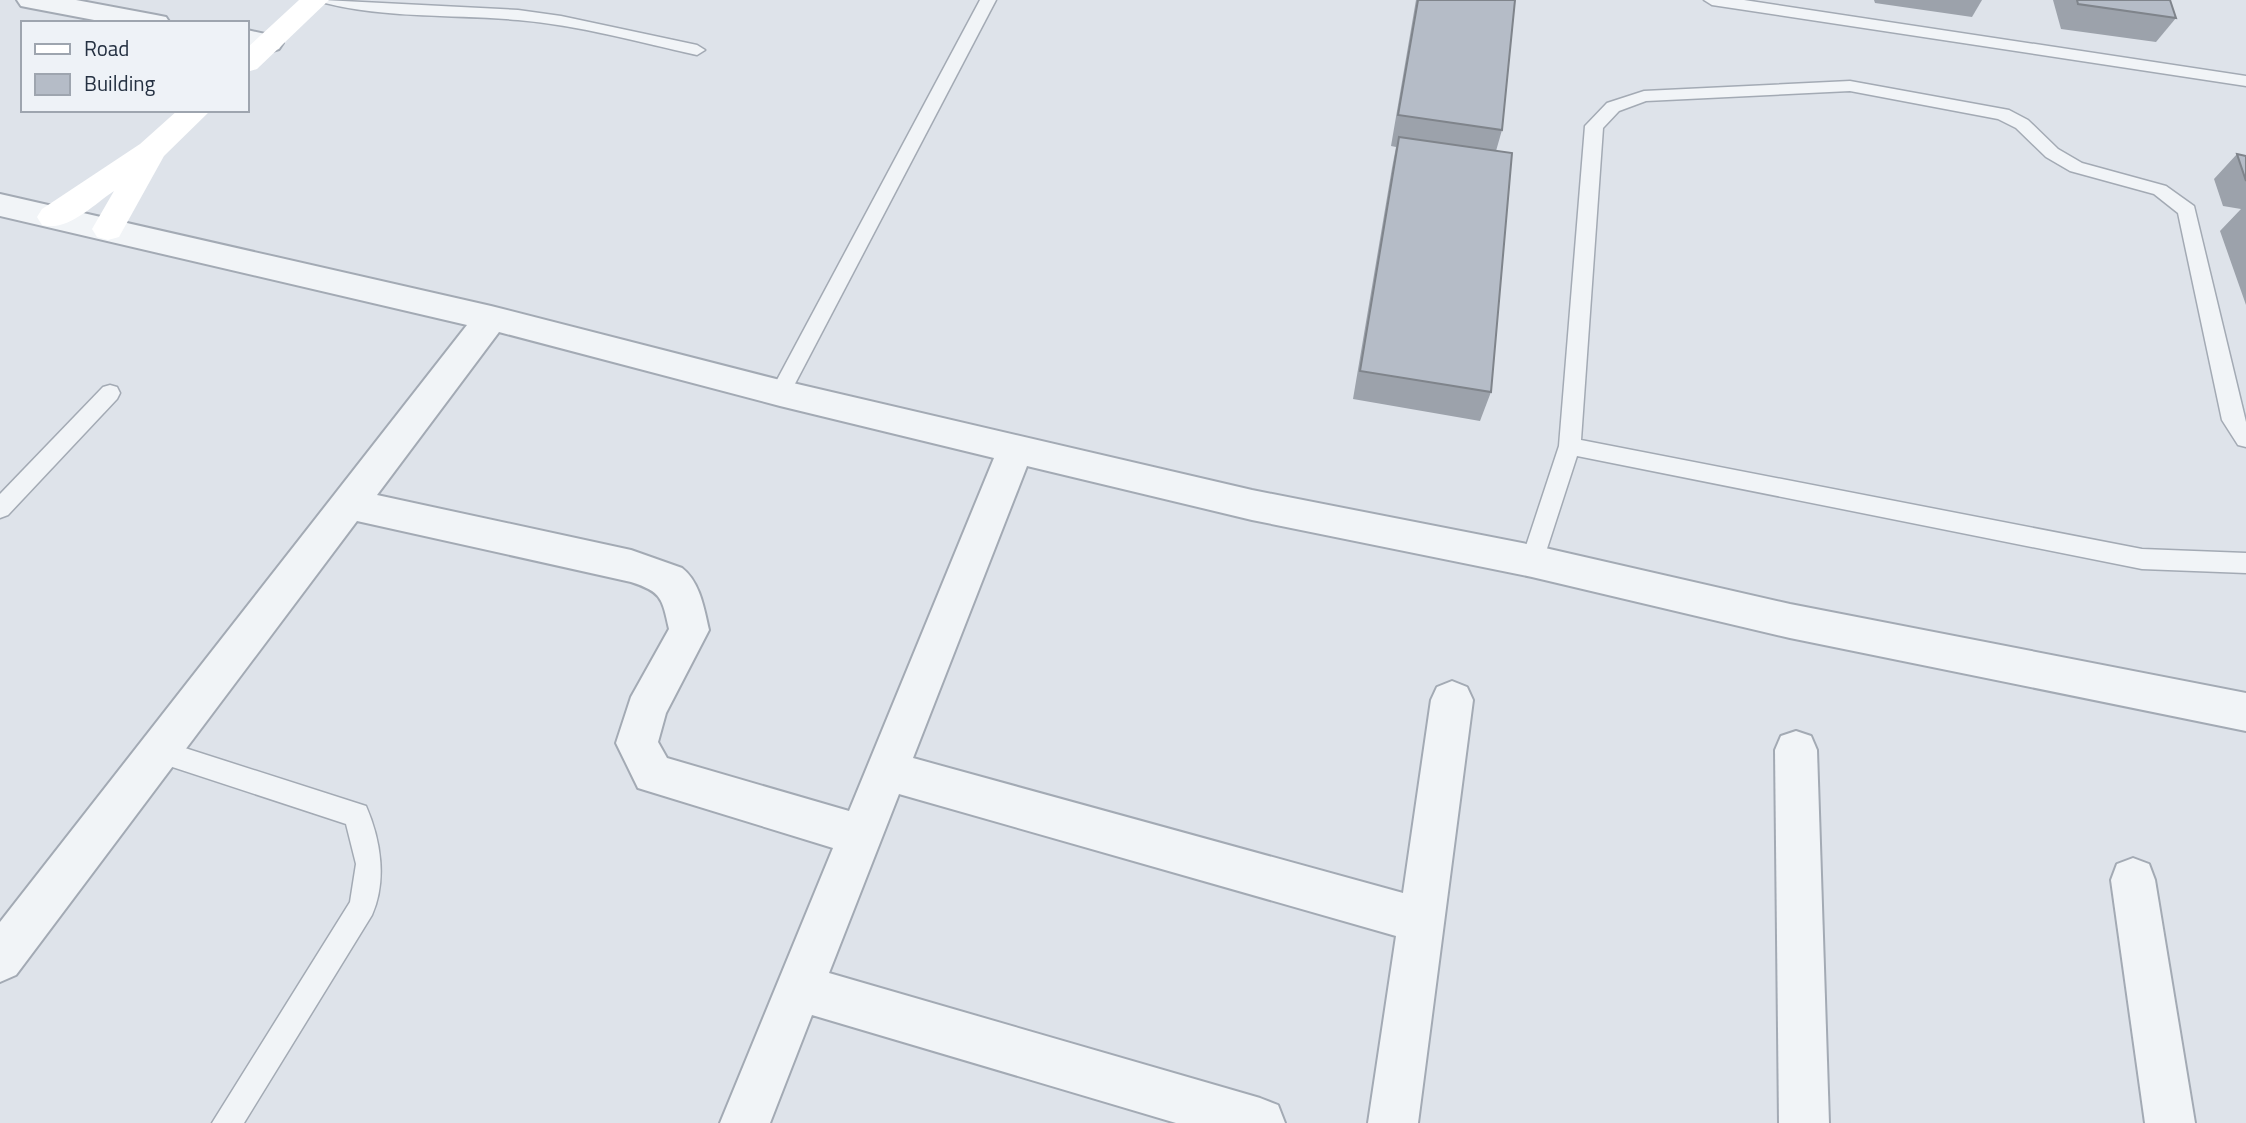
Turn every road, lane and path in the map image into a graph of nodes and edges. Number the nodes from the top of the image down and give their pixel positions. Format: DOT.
graph roads {
  1 [pos="31,0"];
  2 [pos="315,0"];
  3 [pos="331,0"];
  4 [pos="988,0"];
  5 [pos="1712,0"];
  6 [pos="145,21"];
  7 [pos="258,41"];
  8 [pos="697,50"];
  9 [pos="248,61"];
  10 [pos="2246,81"];
  11 [pos="194,112"];
  12 [pos="152,151"];
  13 [pos="27,211"];
  14 [pos="108,229"];
  15 [pos="0,236"];
  16 [pos="491,318"];
  17 [pos="110,393"];
  18 [pos="780,393"];
  19 [pos="2246,439"];
  20 [pos="1570,446"];
  21 [pos="1015,450"];
  22 [pos="349,504"];
  23 [pos="0,509"];
  24 [pos="1532,561"];
  25 [pos="2246,563"];
  26 [pos="1451,700"];
  27 [pos="2246,712"];
  28 [pos="1796,750"];
  29 [pos="160,752"];
  30 [pos="887,771"];
  31 [pos="860,835"];
  32 [pos="2133,880"];
  33 [pos="1419,920"];
  34 [pos="4,948"];
  35 [pos="799,988"];
  36 [pos="227,1123"];
  37 [pos="745,1123"];
  38 [pos="1260,1123"];
  39 [pos="1393,1123"];
  40 [pos="1804,1123"];
  41 [pos="2169,1123"];
  1 -- 6 [label="street"];
  2 -- 7 [label="street"];
  3 -- 8 [label="lane"];
  4 -- 18 [label="lane"];
  5 -- 10 [label="lane"];
  7 -- 9 [label="street"];
  11 -- 12 [label="street"];
  12 -- 13 [label="street"];
  12 -- 14 [label="street"];
  13 -- 14 [label="street"];
  13 -- 15 [label="street"];
  14 -- 16 [label="street"];
  16 -- 18 [label="street"];
  16 -- 22 [label="street"];
  17 -- 23 [label="lane"];
  18 -- 21 [label="street"];
  19 -- 20 [label="lane"];
  20 -- 24 [label="lane"];
  20 -- 25 [label="lane"];
  21 -- 24 [label="street"];
  21 -- 30 [label="street"];
  22 -- 29 [label="street"];
  22 -- 31 [label="street"];
  24 -- 27 [label="street"];
  26 -- 33 [label="street"];
  28 -- 40 [label="street"];
  29 -- 34 [label="street"];
  29 -- 36 [label="lane"];
  30 -- 31 [label="street"];
  30 -- 33 [label="street"];
  31 -- 35 [label="street"];
  32 -- 41 [label="street"];
  33 -- 39 [label="street"];
  35 -- 37 [label="street"];
  35 -- 38 [label="street"];
}
